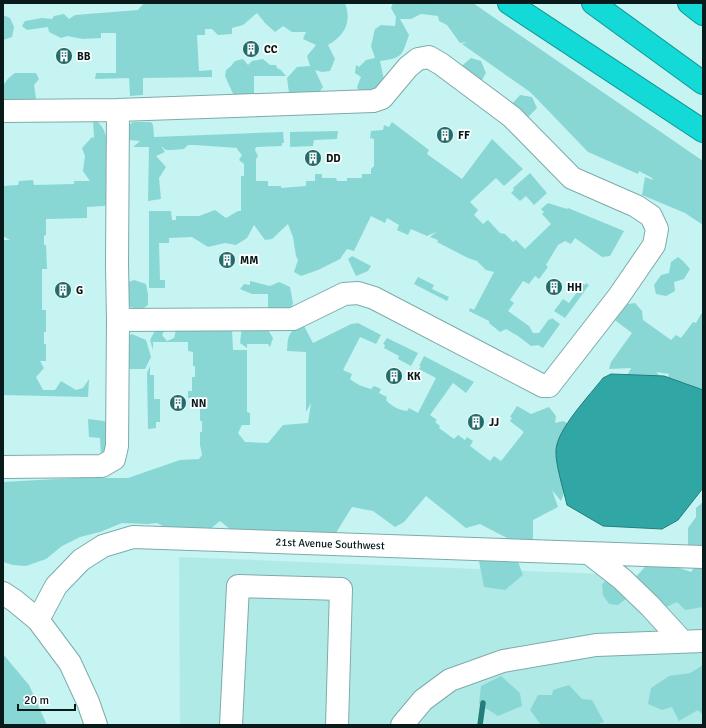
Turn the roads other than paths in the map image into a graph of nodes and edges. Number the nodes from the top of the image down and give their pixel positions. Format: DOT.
graph roads {
  1 [pos="509,3"];
  2 [pos="593,3"];
  3 [pos="688,3"];
  4 [pos="703,14"];
  5 [pos="703,83"];
  6 [pos="118,110"];
  7 [pos="3,111"];
  8 [pos="703,131"];
  9 [pos="118,320"];
  10 [pos="3,467"];
  11 [pos="590,554"];
  12 [pos="703,557"];
  13 [pos="3,593"];
  14 [pos="38,620"];
  15 [pos="692,641"];
  16 [pos="96,725"];
  17 [pos="231,725"];
  18 [pos="337,725"];
  19 [pos="402,725"];
  1 -- 8 [label="highway"];
  2 -- 5 [label="highway"];
  3 -- 4 [label="highway"];
  6 -- 7 [label="street"];
  6 -- 9 [label="street"];
  6 -- 9 [label="street"];
  9 -- 10 [label="street"];
  11 -- 12 [label="street, 21st Avenue Southwest"];
  11 -- 14 [label="street, 21st Avenue Southwest"];
  11 -- 15 [label="street"];
  13 -- 14 [label="street"];
  14 -- 16 [label="street"];
  15 -- 19 [label="street"];
  17 -- 18 [label="street"];
}
